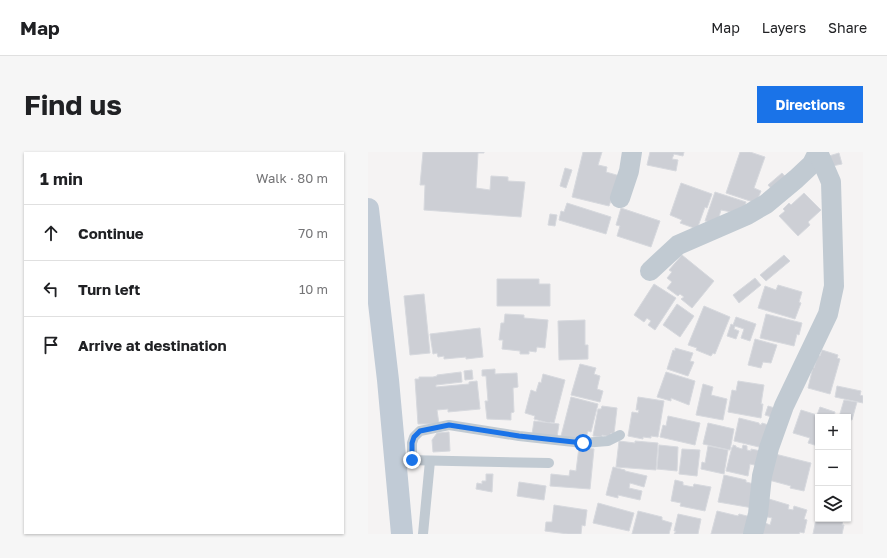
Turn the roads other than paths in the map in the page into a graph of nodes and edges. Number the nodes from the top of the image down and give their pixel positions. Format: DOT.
graph roads {
  1 [pos="632,152"];
  2 [pos="620,198"];
  3 [pos="368,209"];
  4 [pos="650,271"];
  5 [pos="375,331"];
  6 [pos="620,435"];
  7 [pos="404,460"];
  8 [pos="430,461"];
  9 [pos="549,463"];
  10 [pos="402,534"];
  11 [pos="423,534"];
  12 [pos="753,534"];
  1 -- 2 [label="street"];
  3 -- 5 [label="main road"];
  4 -- 12 [label="street"];
  5 -- 7 [label="main road"];
  6 -- 7 [label="lane"];
  7 -- 8 [label="lane"];
  7 -- 10 [label="main road"];
  8 -- 9 [label="lane"];
  8 -- 11 [label="lane"];
}
